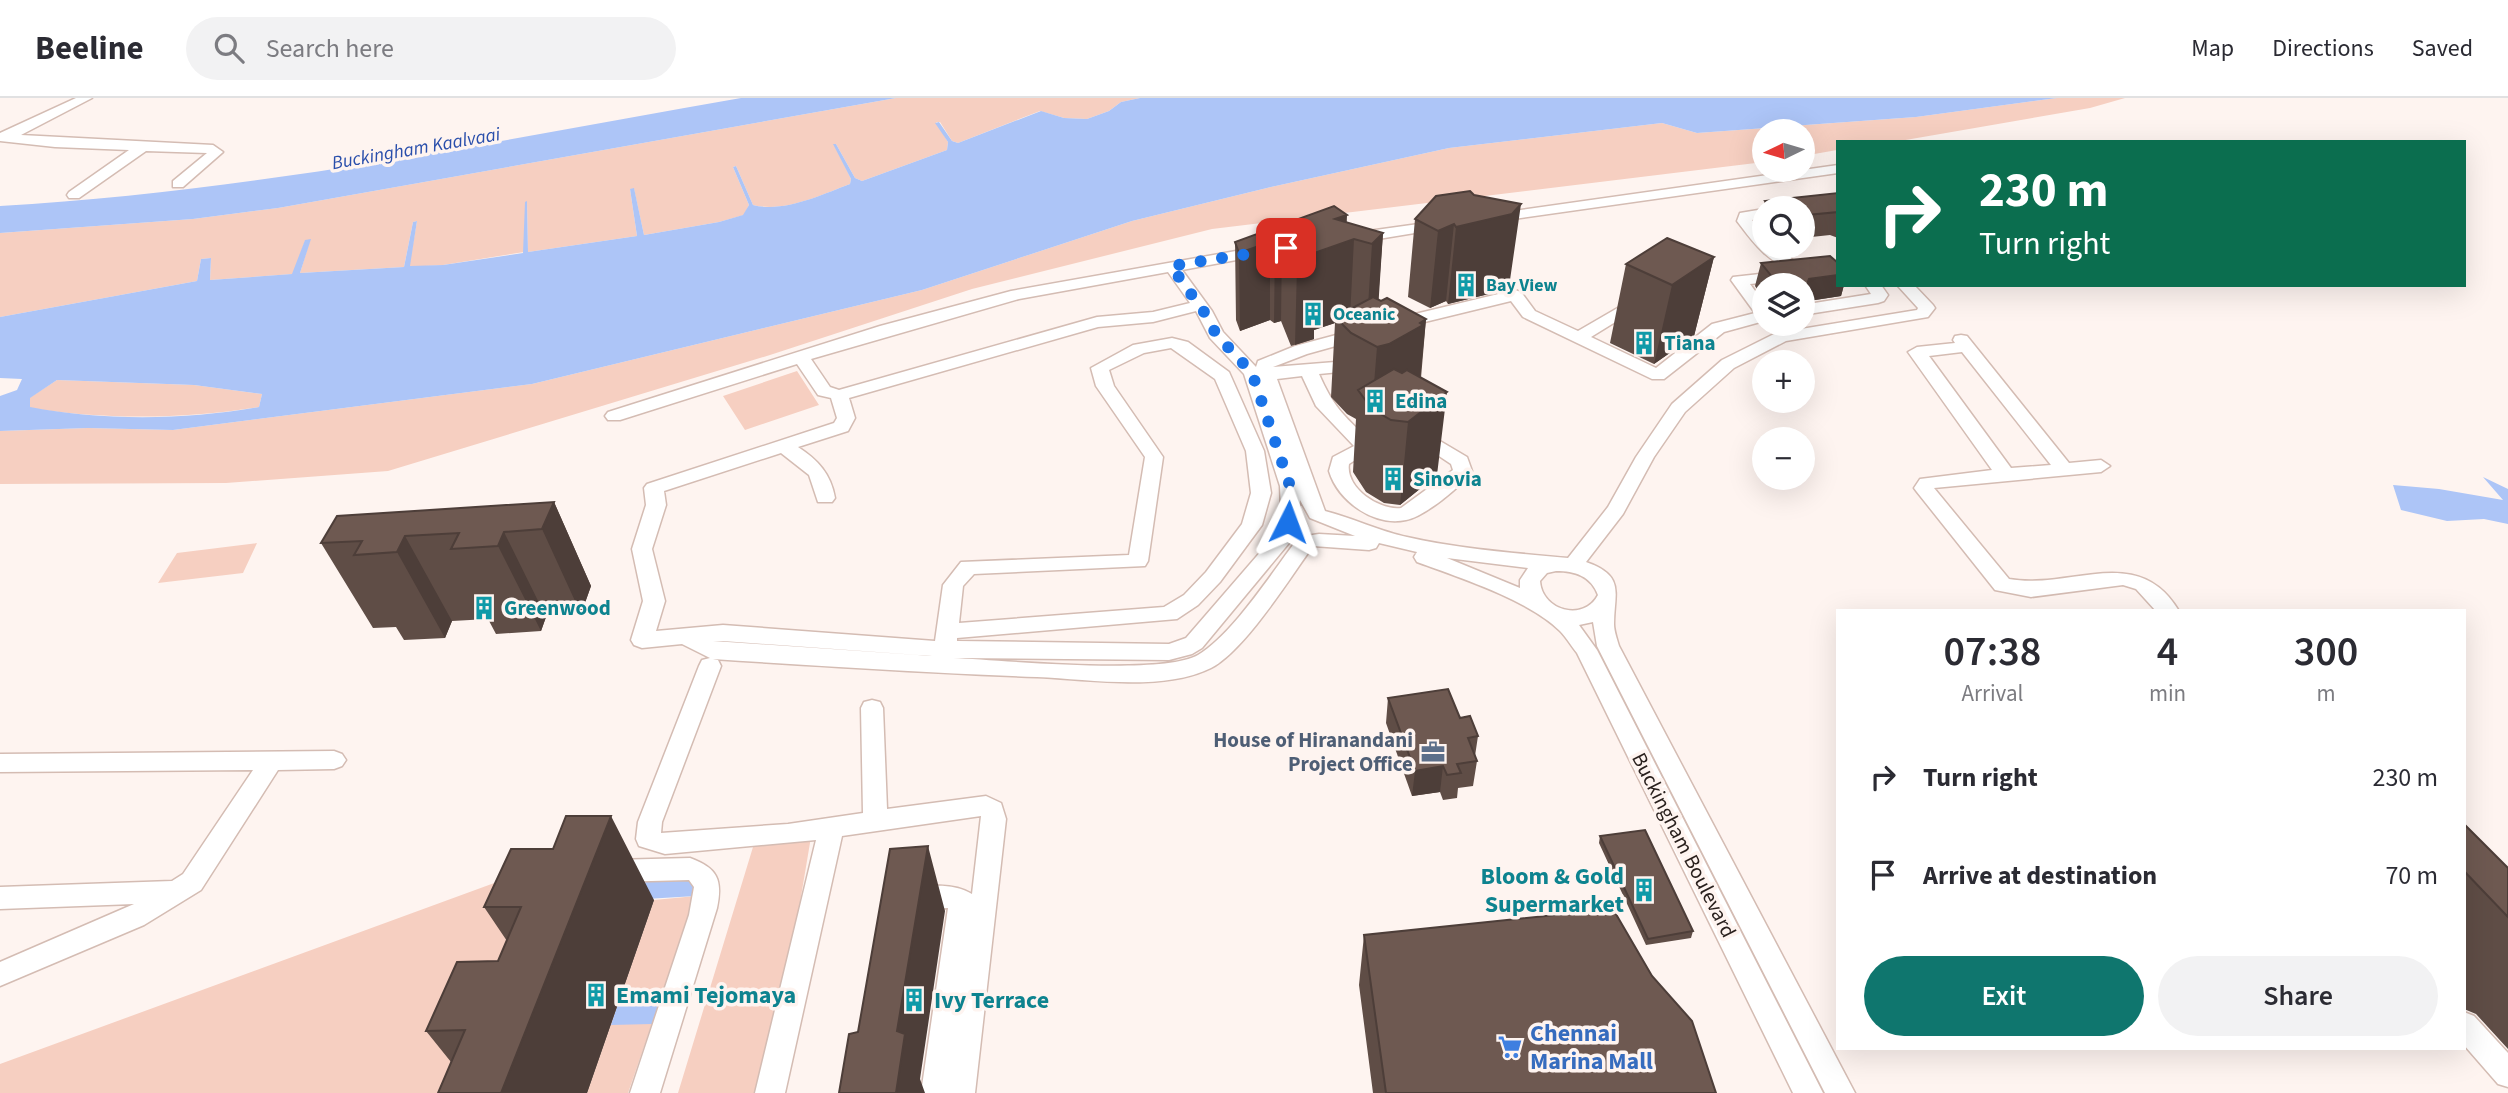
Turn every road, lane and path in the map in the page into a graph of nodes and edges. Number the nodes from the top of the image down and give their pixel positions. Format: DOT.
graph roads {
  1 [pos="86,98"];
  2 [pos="2,138"];
  3 [pos="145,145"];
  4 [pos="1832,170"];
  5 [pos="178,184"];
  6 [pos="74,195"];
  7 [pos="1752,215"];
  8 [pos="1484,219"];
  9 [pos="1457,223"];
  10 [pos="1752,230"];
  11 [pos="1334,241"];
  12 [pos="1282,248"];
  13 [pos="1778,259"];
  14 [pos="1171,266"];
  15 [pos="1834,266"];
  16 [pos="1786,273"];
  17 [pos="1752,278"];
  18 [pos="1874,287"];
  19 [pos="1907,287"];
  20 [pos="1752,298"];
  21 [pos="1661,300"];
  22 [pos="1202,308"];
  23 [pos="1815,308"];
  24 [pos="1752,318"];
  25 [pos="1815,327"];
  26 [pos="1770,336"];
  27 [pos="1579,337"];
  28 [pos="805,363"];
  29 [pos="1376,367"];
  30 [pos="1309,371"];
  31 [pos="1262,372"];
  32 [pos="839,395"];
  33 [pos="1420,414"];
  34 [pos="614,416"];
  35 [pos="1395,430"];
  36 [pos="782,446"];
  37 [pos="1366,447"];
  38 [pos="2101,466"];
  39 [pos="2063,468"];
  40 [pos="2005,474"];
  41 [pos="825,498"];
  42 [pos="1321,515"];
  43 [pos="1300,534"];
  44 [pos="1567,564"];
  45 [pos="1251,573"];
  46 [pos="1273,584"];
  47 [pos="1606,603"];
  48 [pos="1543,608"];
  49 [pos="2167,609"];
  50 [pos="944,649"];
  51 [pos="710,666"];
  52 [pos="872,708"];
  53 [pos="334,760"];
  54 [pos="0,763"];
  55 [pos="270,763"];
  56 [pos="875,821"];
  57 [pos="831,828"];
  58 [pos="584,871"];
  59 [pos="177,892"];
  60 [pos="0,898"];
  61 [pos="1746,911"];
  62 [pos="892,913"];
  63 [pos="1719,915"];
  64 [pos="0,974"];
  65 [pos="2466,1027"];
  66 [pos="2508,1074"];
  67 [pos="645,1093"];
  68 [pos="770,1093"];
  69 [pos="936,1093"];
  70 [pos="960,1093"];
  71 [pos="1808,1093"];
  72 [pos="1840,1093"];
  1 -- 2 [label="street"];
  2 -- 3 [label="street"];
  3 -- 5 [label="street"];
  3 -- 6 [label="street"];
  4 -- 8 [label="street"];
  7 -- 10 [label="street"];
  9 -- 11 [label="street"];
  12 -- 14 [label="street"];
  13 -- 15 [label="street"];
  14 -- 22 [label="street"];
  14 -- 34 [label="street"];
  15 -- 16 [label="street"];
  17 -- 20 [label="street"];
  18 -- 23 [label="street"];
  19 -- 25 [label="street"];
  21 -- 27 [label="street"];
  22 -- 31 [label="street"];
  22 -- 32 [label="street"];
  24 -- 27 [label="street"];
  26 -- 44 [label="street"];
  27 -- 31 [label="street"];
  28 -- 32 [label="street"];
  29 -- 30 [label="street"];
  30 -- 31 [label="street"];
  30 -- 37 [label="street"];
  31 -- 42 [label="street"];
  31 -- 43 [label="street"];
  32 -- 36 [label="street"];
  33 -- 37 [label="street"];
  35 -- 37 [label="street"];
  36 -- 41 [label="street"];
  36 -- 50 [label="street"];
  38 -- 39 [label="street"];
  39 -- 40 [label="street"];
  39 -- 40 [label="street"];
  40 -- 49 [label="street"];
  42 -- 43 [label="street"];
  42 -- 43 [label="street"];
  42 -- 44 [label="street, Buckingham Boulevard"];
  43 -- 45 [label="street"];
  43 -- 46 [label="street"];
  43 -- 48 [label="street, Buckingham Boulevard"];
  44 -- 47 [label="street, Buckingham Boulevard"];
  44 -- 48 [label="street"];
  45 -- 46 [label="street"];
  45 -- 50 [label="street"];
  46 -- 50 [label="street"];
  47 -- 48 [label="street, Buckingham Boulevard"];
  47 -- 61 [label="street, Buckingham Boulevard"];
  48 -- 63 [label="street, Buckingham Boulevard"];
  50 -- 50 [label="street"];
  51 -- 57 [label="street"];
  52 -- 56 [label="street"];
  53 -- 55 [label="street"];
  54 -- 55 [label="street"];
  55 -- 59 [label="street"];
  56 -- 57 [label="street"];
  56 -- 70 [label="street"];
  57 -- 68 [label="street"];
  58 -- 67 [label="street"];
  59 -- 60 [label="street"];
  59 -- 64 [label="street"];
  61 -- 63 [label="street"];
  61 -- 72 [label="street, Buckingham Boulevard"];
  62 -- 69 [label="street"];
  63 -- 71 [label="street, Buckingham Boulevard"];
  65 -- 66 [label="street"];
}
